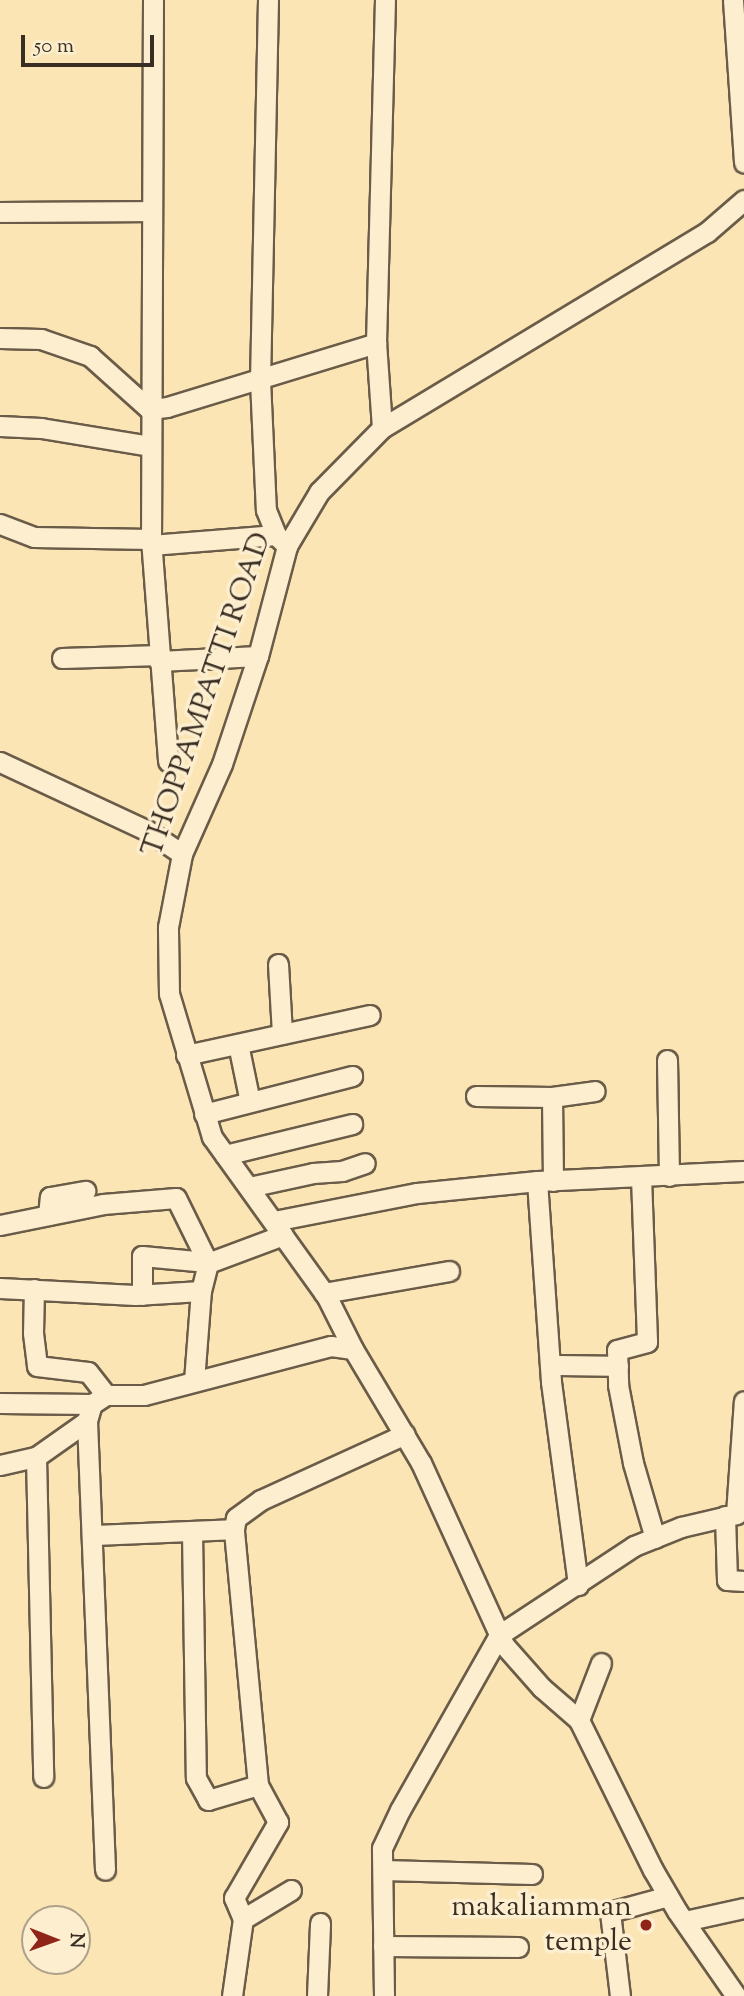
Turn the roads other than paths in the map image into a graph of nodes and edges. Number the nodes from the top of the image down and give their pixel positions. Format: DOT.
graph roads {
  1 [pos="153,0"];
  2 [pos="268,0"];
  3 [pos="386,0"];
  4 [pos="733,0"];
  5 [pos="744,163"];
  6 [pos="0,194"];
  7 [pos="744,200"];
  8 [pos="152,211"];
  9 [pos="6,212"];
  10 [pos="0,338"];
  11 [pos="376,343"];
  12 [pos="260,380"];
  13 [pos="149,409"];
  14 [pos="0,426"];
  15 [pos="382,428"];
  16 [pos="150,446"];
  17 [pos="0,524"];
  18 [pos="281,541"];
  19 [pos="151,542"];
  20 [pos="258,656"];
  21 [pos="62,658"];
  22 [pos="159,658"];
  23 [pos="168,761"];
  24 [pos="0,762"];
  25 [pos="182,854"];
  26 [pos="278,964"];
  27 [pos="370,1015"];
  28 [pos="282,1034"];
  29 [pos="238,1044"];
  30 [pos="186,1055"];
  31 [pos="667,1060"];
  32 [pos="352,1076"];
  33 [pos="595,1091"];
  34 [pos="476,1096"];
  35 [pos="552,1097"];
  36 [pos="250,1102"];
  37 [pos="204,1114"];
  38 [pos="352,1124"];
  39 [pos="225,1155"];
  40 [pos="365,1163"];
  41 [pos="744,1171"];
  42 [pos="669,1176"];
  43 [pos="641,1177"];
  44 [pos="545,1181"];
  45 [pos="249,1187"];
  46 [pos="85,1191"];
  47 [pos="48,1215"];
  48 [pos="0,1224"];
  49 [pos="278,1228"];
  50 [pos="208,1262"];
  51 [pos="449,1271"];
  52 [pos="0,1288"];
  53 [pos="34,1289"];
  54 [pos="201,1291"];
  55 [pos="324,1293"];
  56 [pos="142,1294"];
  57 [pos="353,1349"];
  58 [pos="550,1365"];
  59 [pos="618,1366"];
  60 [pos="194,1381"];
  61 [pos="744,1401"];
  62 [pos="0,1403"];
  63 [pos="95,1407"];
  64 [pos="405,1434"];
  65 [pos="36,1457"];
  66 [pos="0,1465"];
  67 [pos="725,1516"];
  68 [pos="234,1529"];
  69 [pos="192,1532"];
  70 [pos="92,1535"];
  71 [pos="655,1538"];
  72 [pos="744,1581"];
  73 [pos="578,1585"];
  74 [pos="499,1635"];
  75 [pos="601,1664"];
  76 [pos="579,1720"];
  77 [pos="43,1777"];
  78 [pos="258,1785"];
  79 [pos="104,1870"];
  80 [pos="383,1870"];
  81 [pos="532,1874"];
  82 [pos="291,1890"];
  83 [pos="668,1896"];
  84 [pos="744,1908"];
  85 [pos="243,1919"];
  86 [pos="685,1921"];
  87 [pos="320,1923"];
  88 [pos="383,1947"];
  89 [pos="518,1947"];
  90 [pos="232,1996"];
  91 [pos="317,1996"];
  92 [pos="384,1996"];
  93 [pos="620,1996"];
  94 [pos="736,1996"];
  1 -- 8 [label="street"];
  2 -- 12 [label="street"];
  3 -- 11 [label="street"];
  4 -- 5 [label="street"];
  6 -- 9 [label="street"];
  7 -- 15 [label="street, THOPPAMPATTI ROAD"];
  8 -- 9 [label="street"];
  8 -- 13 [label="street"];
  10 -- 13 [label="street"];
  11 -- 12 [label="street"];
  11 -- 15 [label="street"];
  12 -- 13 [label="street"];
  12 -- 18 [label="street"];
  13 -- 16 [label="street"];
  14 -- 16 [label="street"];
  15 -- 18 [label="street, THOPPAMPATTI ROAD"];
  16 -- 19 [label="street"];
  17 -- 19 [label="street"];
  18 -- 19 [label="street"];
  18 -- 20 [label="street, THOPPAMPATTI ROAD"];
  19 -- 22 [label="street"];
  20 -- 22 [label="street"];
  20 -- 25 [label="street, THOPPAMPATTI ROAD"];
  21 -- 22 [label="street"];
  22 -- 23 [label="street"];
  24 -- 25 [label="street"];
  25 -- 30 [label="street, THOPPAMPATTI ROAD"];
  26 -- 28 [label="street"];
  27 -- 28 [label="street"];
  28 -- 29 [label="street"];
  29 -- 30 [label="street"];
  29 -- 36 [label="street"];
  30 -- 37 [label="street, THOPPAMPATTI ROAD"];
  31 -- 42 [label="street"];
  32 -- 36 [label="street"];
  33 -- 35 [label="street"];
  34 -- 35 [label="street"];
  35 -- 44 [label="street"];
  36 -- 37 [label="street"];
  37 -- 39 [label="street, THOPPAMPATTI ROAD"];
  38 -- 39 [label="street"];
  39 -- 45 [label="street, THOPPAMPATTI ROAD"];
  40 -- 45 [label="street"];
  41 -- 42 [label="street"];
  42 -- 43 [label="street"];
  43 -- 44 [label="street"];
  43 -- 59 [label="street"];
  44 -- 49 [label="street"];
  44 -- 58 [label="street"];
  45 -- 49 [label="street, THOPPAMPATTI ROAD"];
  46 -- 47 [label="street"];
  47 -- 48 [label="street"];
  47 -- 50 [label="street"];
  49 -- 50 [label="street"];
  49 -- 55 [label="street, THOPPAMPATTI ROAD"];
  50 -- 54 [label="street"];
  50 -- 56 [label="street"];
  51 -- 55 [label="street"];
  52 -- 53 [label="street"];
  53 -- 56 [label="street"];
  53 -- 63 [label="street"];
  54 -- 56 [label="street"];
  54 -- 60 [label="street"];
  55 -- 57 [label="street, THOPPAMPATTI ROAD"];
  57 -- 60 [label="street"];
  57 -- 64 [label="street, THOPPAMPATTI ROAD"];
  58 -- 59 [label="street"];
  58 -- 73 [label="street"];
  59 -- 71 [label="street"];
  60 -- 63 [label="street"];
  61 -- 67 [label="street"];
  62 -- 63 [label="street"];
  63 -- 65 [label="street"];
  63 -- 70 [label="street"];
  64 -- 68 [label="street"];
  64 -- 74 [label="street, THOPPAMPATTI ROAD"];
  65 -- 66 [label="street"];
  65 -- 77 [label="street"];
  67 -- 71 [label="street"];
  67 -- 72 [label="street"];
  68 -- 69 [label="street"];
  68 -- 78 [label="street"];
  69 -- 70 [label="street"];
  69 -- 78 [label="street"];
  70 -- 79 [label="street"];
  71 -- 73 [label="street"];
  73 -- 74 [label="street"];
  74 -- 76 [label="street, THOPPAMPATTI ROAD"];
  74 -- 80 [label="street"];
  75 -- 76 [label="street"];
  76 -- 83 [label="street"];
  78 -- 85 [label="street"];
  80 -- 81 [label="street"];
  80 -- 88 [label="street"];
  82 -- 85 [label="street"];
  83 -- 86 [label="street"];
  83 -- 93 [label="street"];
  84 -- 86 [label="street"];
  85 -- 90 [label="street"];
  86 -- 94 [label="street"];
  87 -- 91 [label="street"];
  88 -- 89 [label="street"];
  88 -- 92 [label="street"];
}
